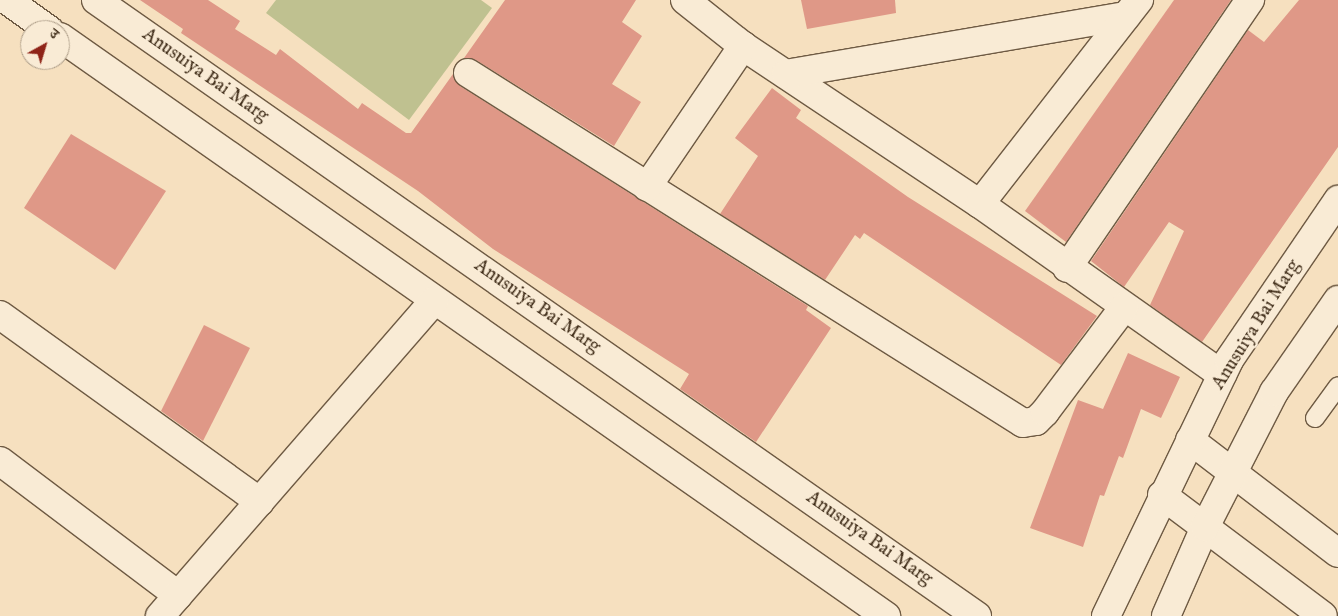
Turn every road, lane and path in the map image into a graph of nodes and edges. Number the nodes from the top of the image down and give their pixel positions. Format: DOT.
graph roads {
  1 [pos="7,0"];
  2 [pos="96,0"];
  3 [pos="685,0"];
  4 [pos="1250,0"];
  5 [pos="1133,8"];
  6 [pos="36,20"];
  7 [pos="70,44"];
  8 [pos="743,46"];
  9 [pos="468,73"];
  10 [pos="786,74"];
  11 [pos="647,188"];
  12 [pos="1338,200"];
  13 [pos="980,204"];
  14 [pos="1067,268"];
  15 [pos="1338,300"];
  16 [pos="434,301"];
  17 [pos="1124,306"];
  18 [pos="0,316"];
  19 [pos="1222,375"];
  20 [pos="1338,386"];
  21 [pos="1315,418"];
  22 [pos="1190,440"];
  23 [pos="0,462"];
  24 [pos="1233,473"];
  25 [pos="1162,495"];
  26 [pos="260,502"];
  27 [pos="1205,527"];
  28 [pos="1338,553"];
  29 [pos="178,595"];
  30 [pos="160,616"];
  31 [pos="886,616"];
  32 [pos="977,616"];
  33 [pos="1106,616"];
  34 [pos="1166,616"];
  35 [pos="1323,616"];
  1 -- 6 [label="street"];
  2 -- 32 [label="street, Anusuiya Bai Marg"];
  3 -- 8 [label="street"];
  4 -- 14 [label="street"];
  5 -- 10 [label="street"];
  5 -- 13 [label="street"];
  7 -- 16 [label="street"];
  8 -- 10 [label="street"];
  8 -- 11 [label="street"];
  9 -- 11 [label="street"];
  10 -- 13 [label="street"];
  11 -- 17 [label="street"];
  12 -- 19 [label="street, Anusuiya Bai Marg"];
  13 -- 14 [label="street"];
  14 -- 17 [label="street"];
  15 -- 24 [label="street"];
  16 -- 26 [label="street"];
  16 -- 31 [label="street"];
  17 -- 19 [label="street"];
  18 -- 26 [label="street"];
  19 -- 22 [label="street, Anusuiya Bai Marg"];
  20 -- 21 [label="lane"];
  22 -- 24 [label="street"];
  22 -- 25 [label="street, Anusuiya Bai Marg"];
  23 -- 29 [label="street"];
  24 -- 27 [label="street"];
  24 -- 28 [label="street"];
  25 -- 27 [label="street"];
  25 -- 33 [label="street, Anusuiya Bai Marg"];
  26 -- 29 [label="street"];
  27 -- 34 [label="street"];
  27 -- 35 [label="street"];
  29 -- 30 [label="street"];
}
